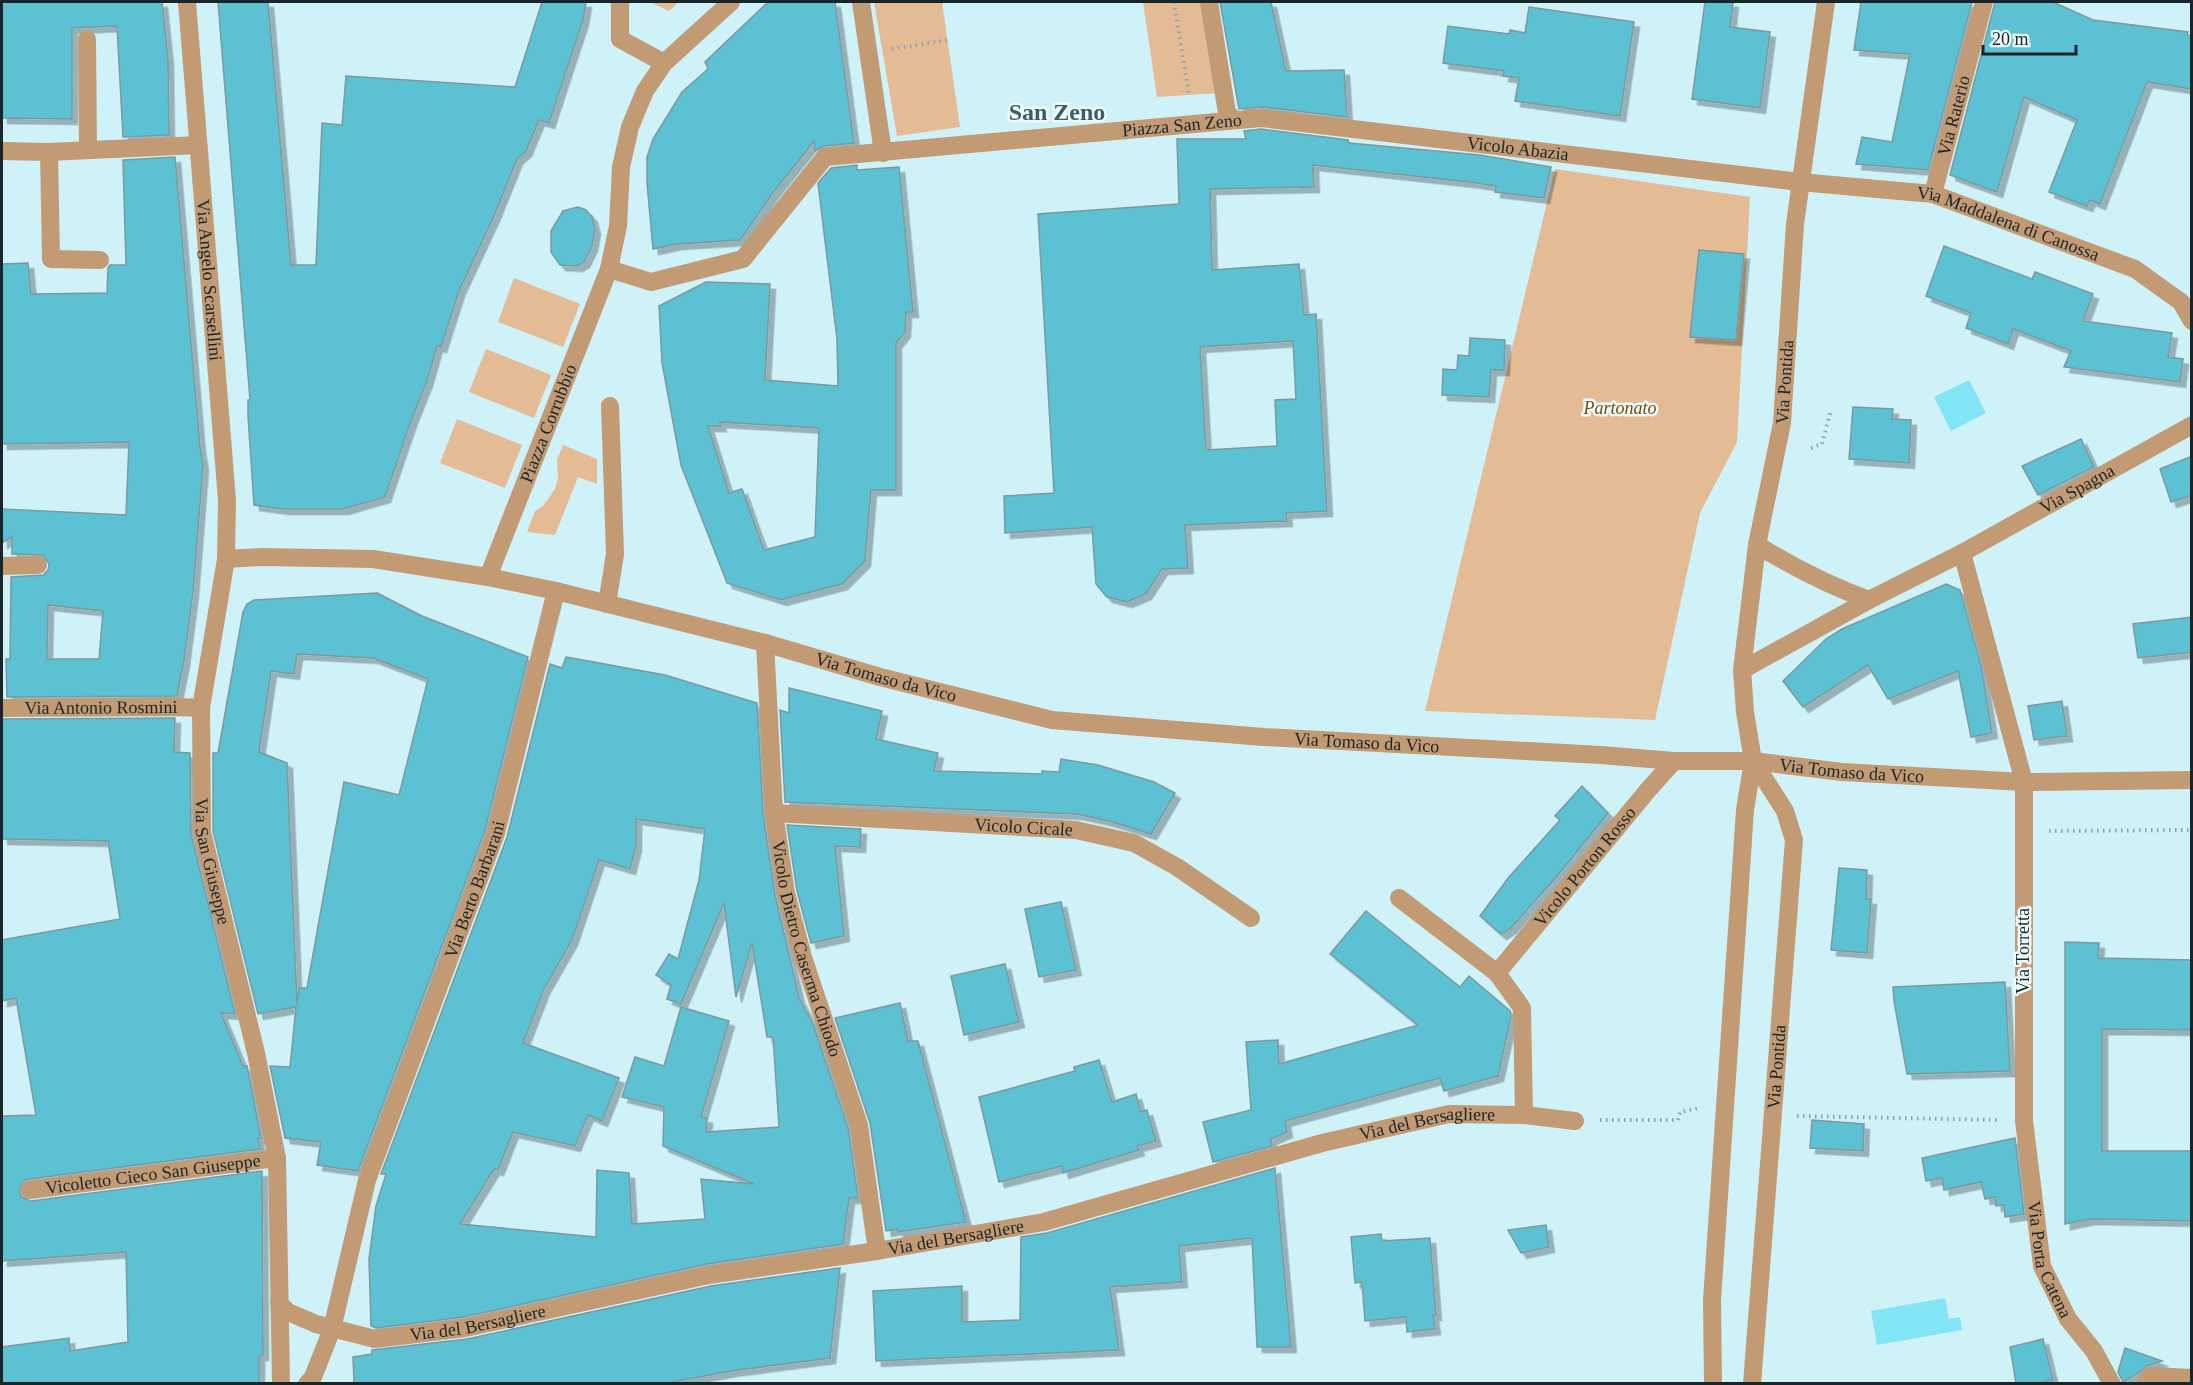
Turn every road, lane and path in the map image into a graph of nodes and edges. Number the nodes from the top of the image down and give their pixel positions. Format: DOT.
graph roads {
  1 [pos="187,2"];
  2 [pos="620,2"];
  3 [pos="731,2"];
  4 [pos="861,2"];
  5 [pos="1174,2"];
  6 [pos="1209,2"];
  7 [pos="1826,2"];
  8 [pos="1984,2"];
  9 [pos="87,39"];
  10 [pos="948,40"];
  11 [pos="869,52"];
  12 [pos="664,63"];
  13 [pos="1189,95"];
  14 [pos="1235,120"];
  15 [pos="198,145"];
  16 [pos="88,150"];
  17 [pos="2,151"];
  18 [pos="49,152"];
  19 [pos="891,152"];
  20 [pos="1800,182"];
  21 [pos="1933,194"];
  22 [pos="100,260"];
  23 [pos="609,269"];
  24 [pos="2192,321"];
  25 [pos="610,406"];
  26 [pos="1831,410"];
  27 [pos="2192,425"];
  28 [pos="1811,448"];
  29 [pos="1757,545"];
  30 [pos="1962,553"];
  31 [pos="226,559"];
  32 [pos="38,565"];
  33 [pos="2,566"];
  34 [pos="488,577"];
  35 [pos="556,591"];
  36 [pos="1869,600"];
  37 [pos="606,604"];
  38 [pos="765,643"];
  39 [pos="1742,670"];
  40 [pos="2,708"];
  41 [pos="201,708"];
  42 [pos="1674,761"];
  43 [pos="1754,761"];
  44 [pos="2192,780"];
  45 [pos="2024,782"];
  46 [pos="774,813"];
  47 [pos="2192,830"];
  48 [pos="2039,831"];
  49 [pos="1399,898"];
  50 [pos="1251,918"];
  51 [pos="1497,973"];
  52 [pos="1699,1108"];
  53 [pos="1524,1115"];
  54 [pos="1795,1116"];
  55 [pos="2024,1120"];
  56 [pos="1575,1121"];
  57 [pos="278,1158"];
  58 [pos="30,1190"];
  59 [pos="877,1251"];
  60 [pos="279,1303"];
  61 [pos="332,1329"];
  62 [pos="2192,1378"];
  63 [pos="1714,1380"];
  64 [pos="281,1383"];
  65 [pos="307,1383"];
  66 [pos="1752,1383"];
  67 [pos="2112,1383"];
  68 [pos="2145,1383"];
  1 -- 15 [label="street, Via Angelo Scarsellini"];
  2 -- 12 [label="street"];
  3 -- 12 [label="street, Piazza Corrubbio"];
  4 -- 11 [label="street"];
  5 -- 13 [label="path"];
  6 -- 14 [label="street, Piazza San Zeno"];
  7 -- 20 [label="street, Via Pontida"];
  8 -- 21 [label="street, Via Raterio"];
  9 -- 16 [label="street"];
  10 -- 11 [label="path"];
  11 -- 19 [label="street"];
  12 -- 23 [label="street, Piazza Corrubbio"];
  14 -- 19 [label="street, Piazza San Zeno"];
  14 -- 20 [label="street, Vicolo Abazia"];
  15 -- 16 [label="street"];
  15 -- 31 [label="street, Via Angelo Scarsellini"];
  16 -- 18 [label="street"];
  17 -- 18 [label="street"];
  18 -- 22 [label="street"];
  19 -- 23 [label="street, Piazza San Zeno"];
  20 -- 21 [label="street, Via Maddalena di Canossa"];
  20 -- 29 [label="street, Via Pontida"];
  21 -- 24 [label="street, Via Maddalena di Canossa"];
  23 -- 34 [label="street, Piazza Corrubbio"];
  25 -- 37 [label="street"];
  26 -- 28 [label="path"];
  27 -- 30 [label="street, Via Spagna"];
  29 -- 36 [label="street"];
  29 -- 39 [label="street, Via Pontida"];
  30 -- 36 [label="street, Via Spagna"];
  30 -- 45 [label="street"];
  31 -- 34 [label="street"];
  31 -- 41 [label="street, Via San Giuseppe"];
  32 -- 33 [label="street"];
  34 -- 35 [label="street"];
  35 -- 37 [label="street, Via Tomaso da Vico"];
  35 -- 61 [label="street, Via Berto Barbarani"];
  36 -- 39 [label="street, Via Spagna"];
  37 -- 38 [label="street, Via Tomaso da Vico"];
  38 -- 42 [label="street, Via Tomaso da Vico"];
  38 -- 46 [label="street, Vicolo Dietro Caserma Chiodo"];
  39 -- 43 [label="street, Via Pontida"];
  40 -- 41 [label="street, Via Antonio Rosmini"];
  41 -- 57 [label="street, Via San Giuseppe"];
  42 -- 43 [label="street, Via Tomaso da Vico"];
  42 -- 51 [label="street, Vicolo Porton Rosso"];
  43 -- 45 [label="street, Via Tomaso da Vico"];
  43 -- 63 [label="street, Via Pontida"];
  43 -- 66 [label="street, Via Pontida"];
  44 -- 45 [label="street, Via Tomaso da Vico"];
  45 -- 55 [label="street, Via Torretta"];
  46 -- 50 [label="street, Vicolo Cicale"];
  46 -- 59 [label="street, Vicolo Dietro Caserma Chiodo"];
  47 -- 48 [label="path"];
  49 -- 51 [label="street"];
  51 -- 53 [label="street"];
  52 -- 56 [label="path"];
  53 -- 56 [label="street, Via del Bersagliere"];
  53 -- 59 [label="street, Via del Bersagliere"];
  54 -- 55 [label="path"];
  55 -- 67 [label="street, Via Porta Catena"];
  57 -- 58 [label="street, Vicoletto Cieco San Giuseppe"];
  57 -- 60 [label="street, Via San Giuseppe"];
  59 -- 61 [label="street, Via del Bersagliere"];
  60 -- 61 [label="street, Via del Bersagliere"];
  60 -- 64 [label="street, Via San Giuseppe"];
  61 -- 65 [label="street, Via Berto Barbarani"];
  62 -- 68 [label="street"];
}
